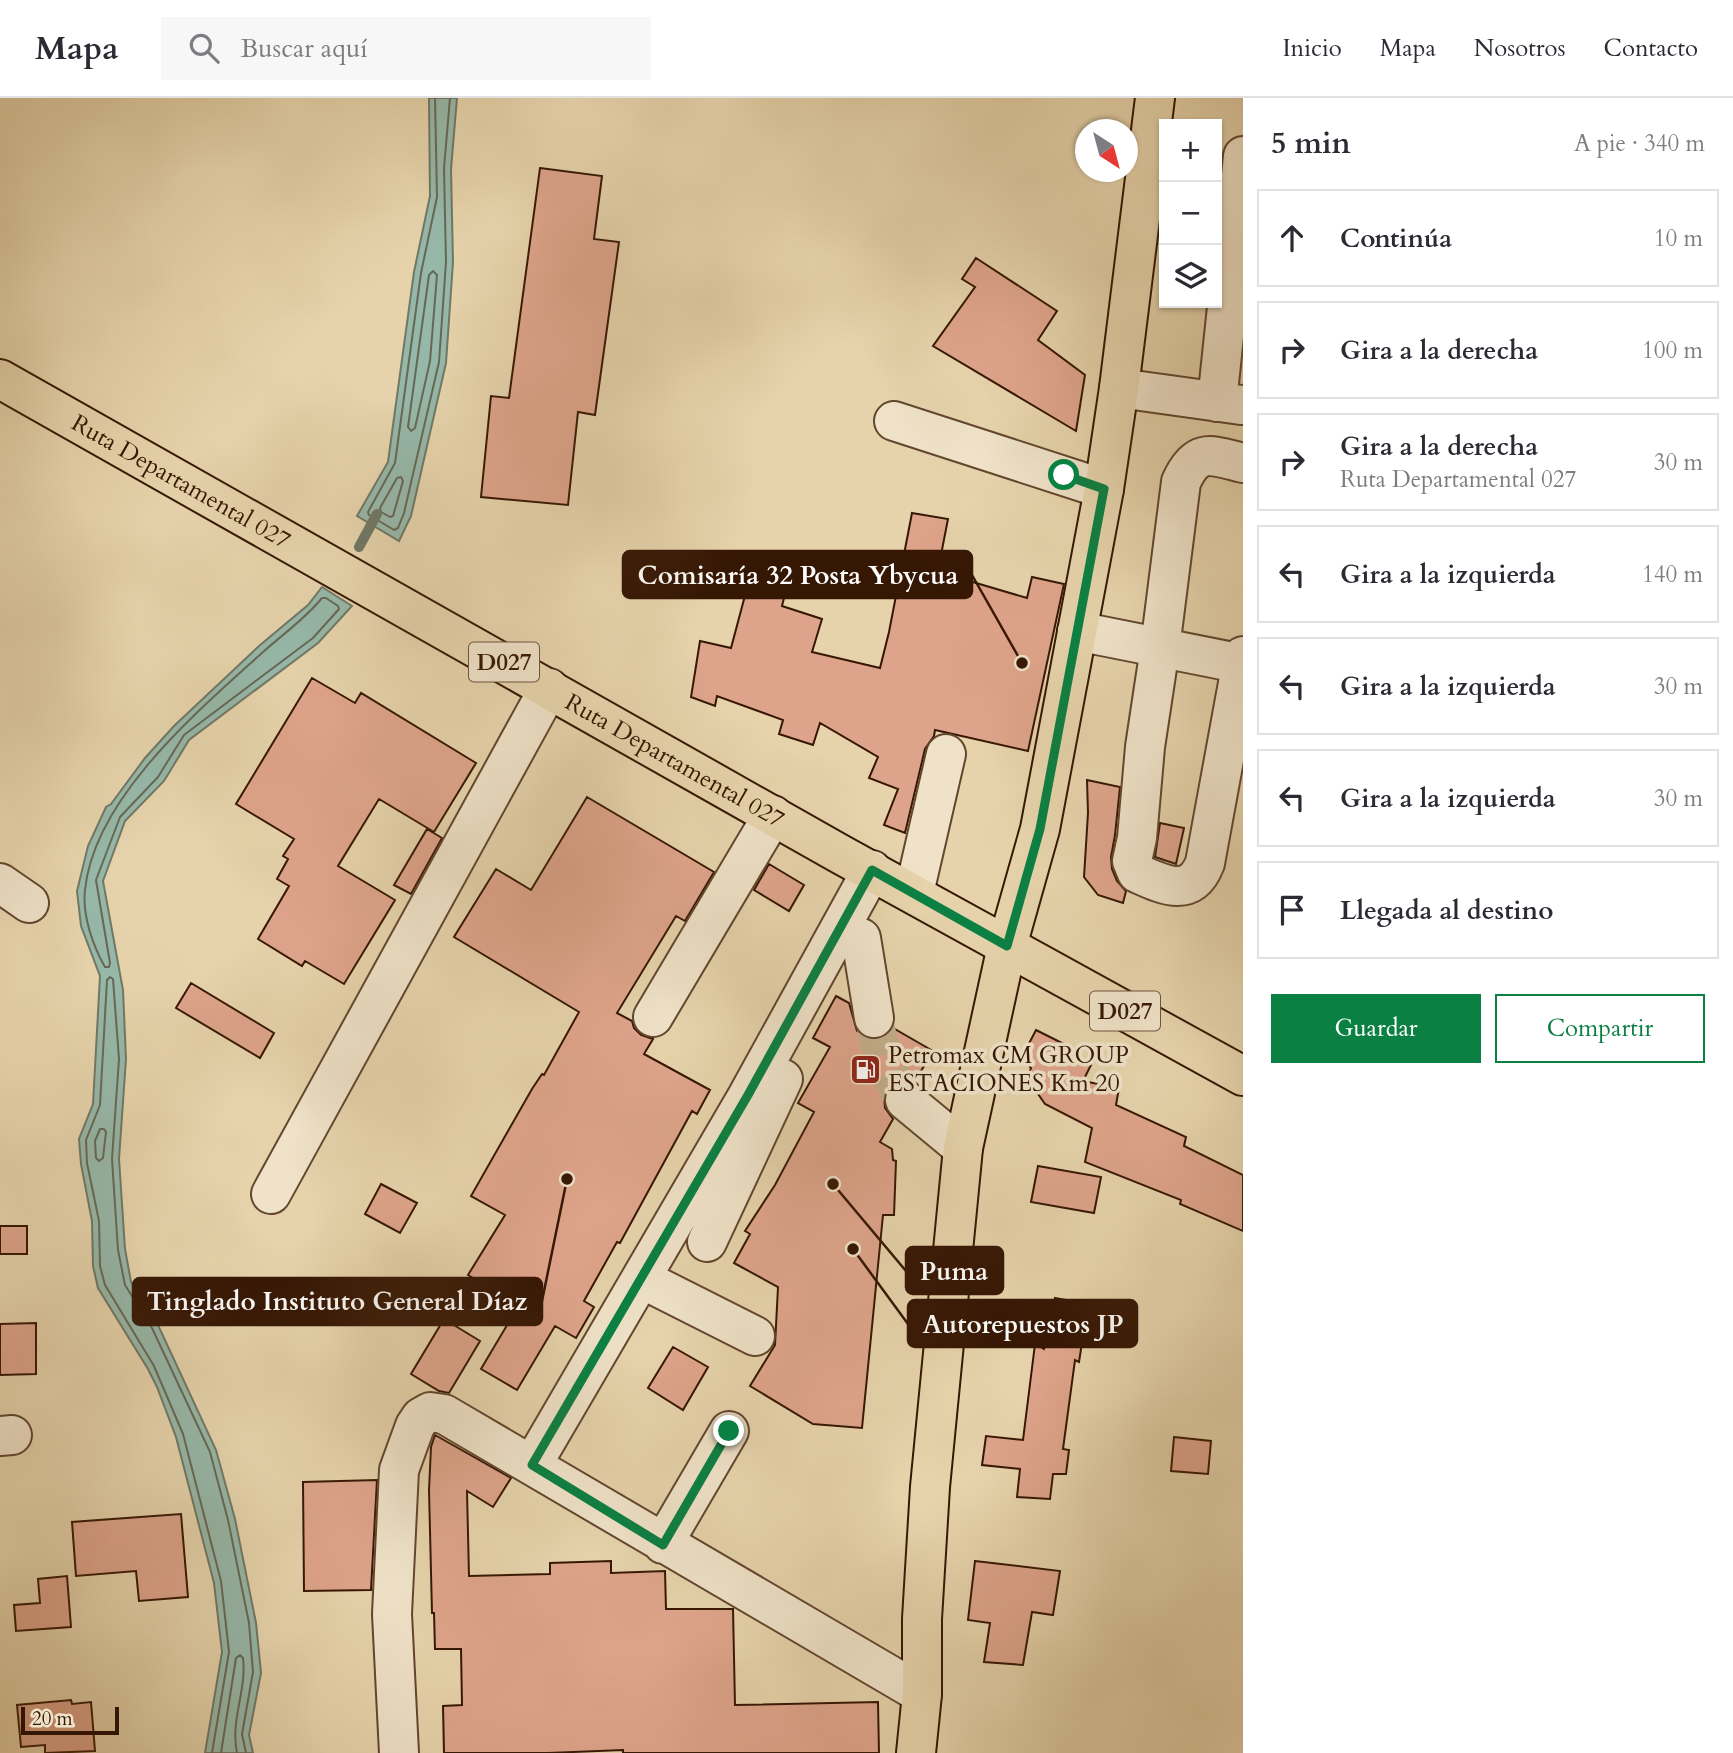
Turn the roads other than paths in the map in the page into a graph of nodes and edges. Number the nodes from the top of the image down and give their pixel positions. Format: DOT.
graph roads {
  1 [pos="1155,98"];
  2 [pos="1243,156"];
  3 [pos="0,379"];
  4 [pos="1119,388"];
  5 [pos="1230,404"];
  6 [pos="894,421"];
  7 [pos="1243,463"];
  8 [pos="1104,489"];
  9 [pos="1077,631"];
  10 [pos="1160,648"];
  11 [pos="1242,661"];
  12 [pos="549,688"];
  13 [pos="946,754"];
  14 [pos="1232,774"];
  15 [pos="773,815"];
  16 [pos="892,881"];
  17 [pos="861,938"];
  18 [pos="1007,946"];
  19 [pos="653,1017"];
  20 [pos="874,1018"];
  21 [pos="1243,1076"];
  22 [pos="905,1100"];
  23 [pos="963,1148"];
  24 [pos="271,1194"];
  25 [pos="707,1242"];
  26 [pos="642,1279"];
  27 [pos="755,1336"];
  28 [pos="729,1431"];
  29 [pos="532,1465"];
  30 [pos="663,1545"];
  31 [pos="922,1694"];
  32 [pos="399,1753"];
  33 [pos="916,1753"];
  1 -- 4 [label="main road"];
  2 -- 5 [label="street"];
  3 -- 12 [label="main road, Ruta Departamental 027 / D027"];
  4 -- 5 [label="street"];
  4 -- 8 [label="main road"];
  6 -- 8 [label="street"];
  7 -- 10 [label="street"];
  8 -- 9 [label="main road"];
  9 -- 10 [label="street"];
  9 -- 18 [label="main road"];
  10 -- 11 [label="street"];
  10 -- 14 [label="street"];
  11 -- 14 [label="street"];
  12 -- 15 [label="main road, Ruta Departamental 027 / D027"];
  12 -- 24 [label="street"];
  13 -- 16 [label="street"];
  15 -- 16 [label="main road, Ruta Departamental 027 / D027"];
  15 -- 19 [label="street"];
  16 -- 17 [label="street"];
  16 -- 18 [label="main road, Ruta Departamental 027 / D027"];
  16 -- 26 [label="street"];
  17 -- 20 [label="street"];
  17 -- 25 [label="street"];
  18 -- 21 [label="main road, Ruta Departamental 027 / D027"];
  18 -- 23 [label="main road"];
  22 -- 23 [label="street"];
  23 -- 31 [label="main road"];
  26 -- 27 [label="street"];
  26 -- 29 [label="street"];
  28 -- 30 [label="street"];
  29 -- 30 [label="street"];
  29 -- 32 [label="street"];
  30 -- 31 [label="street"];
  31 -- 33 [label="main road"];
}
